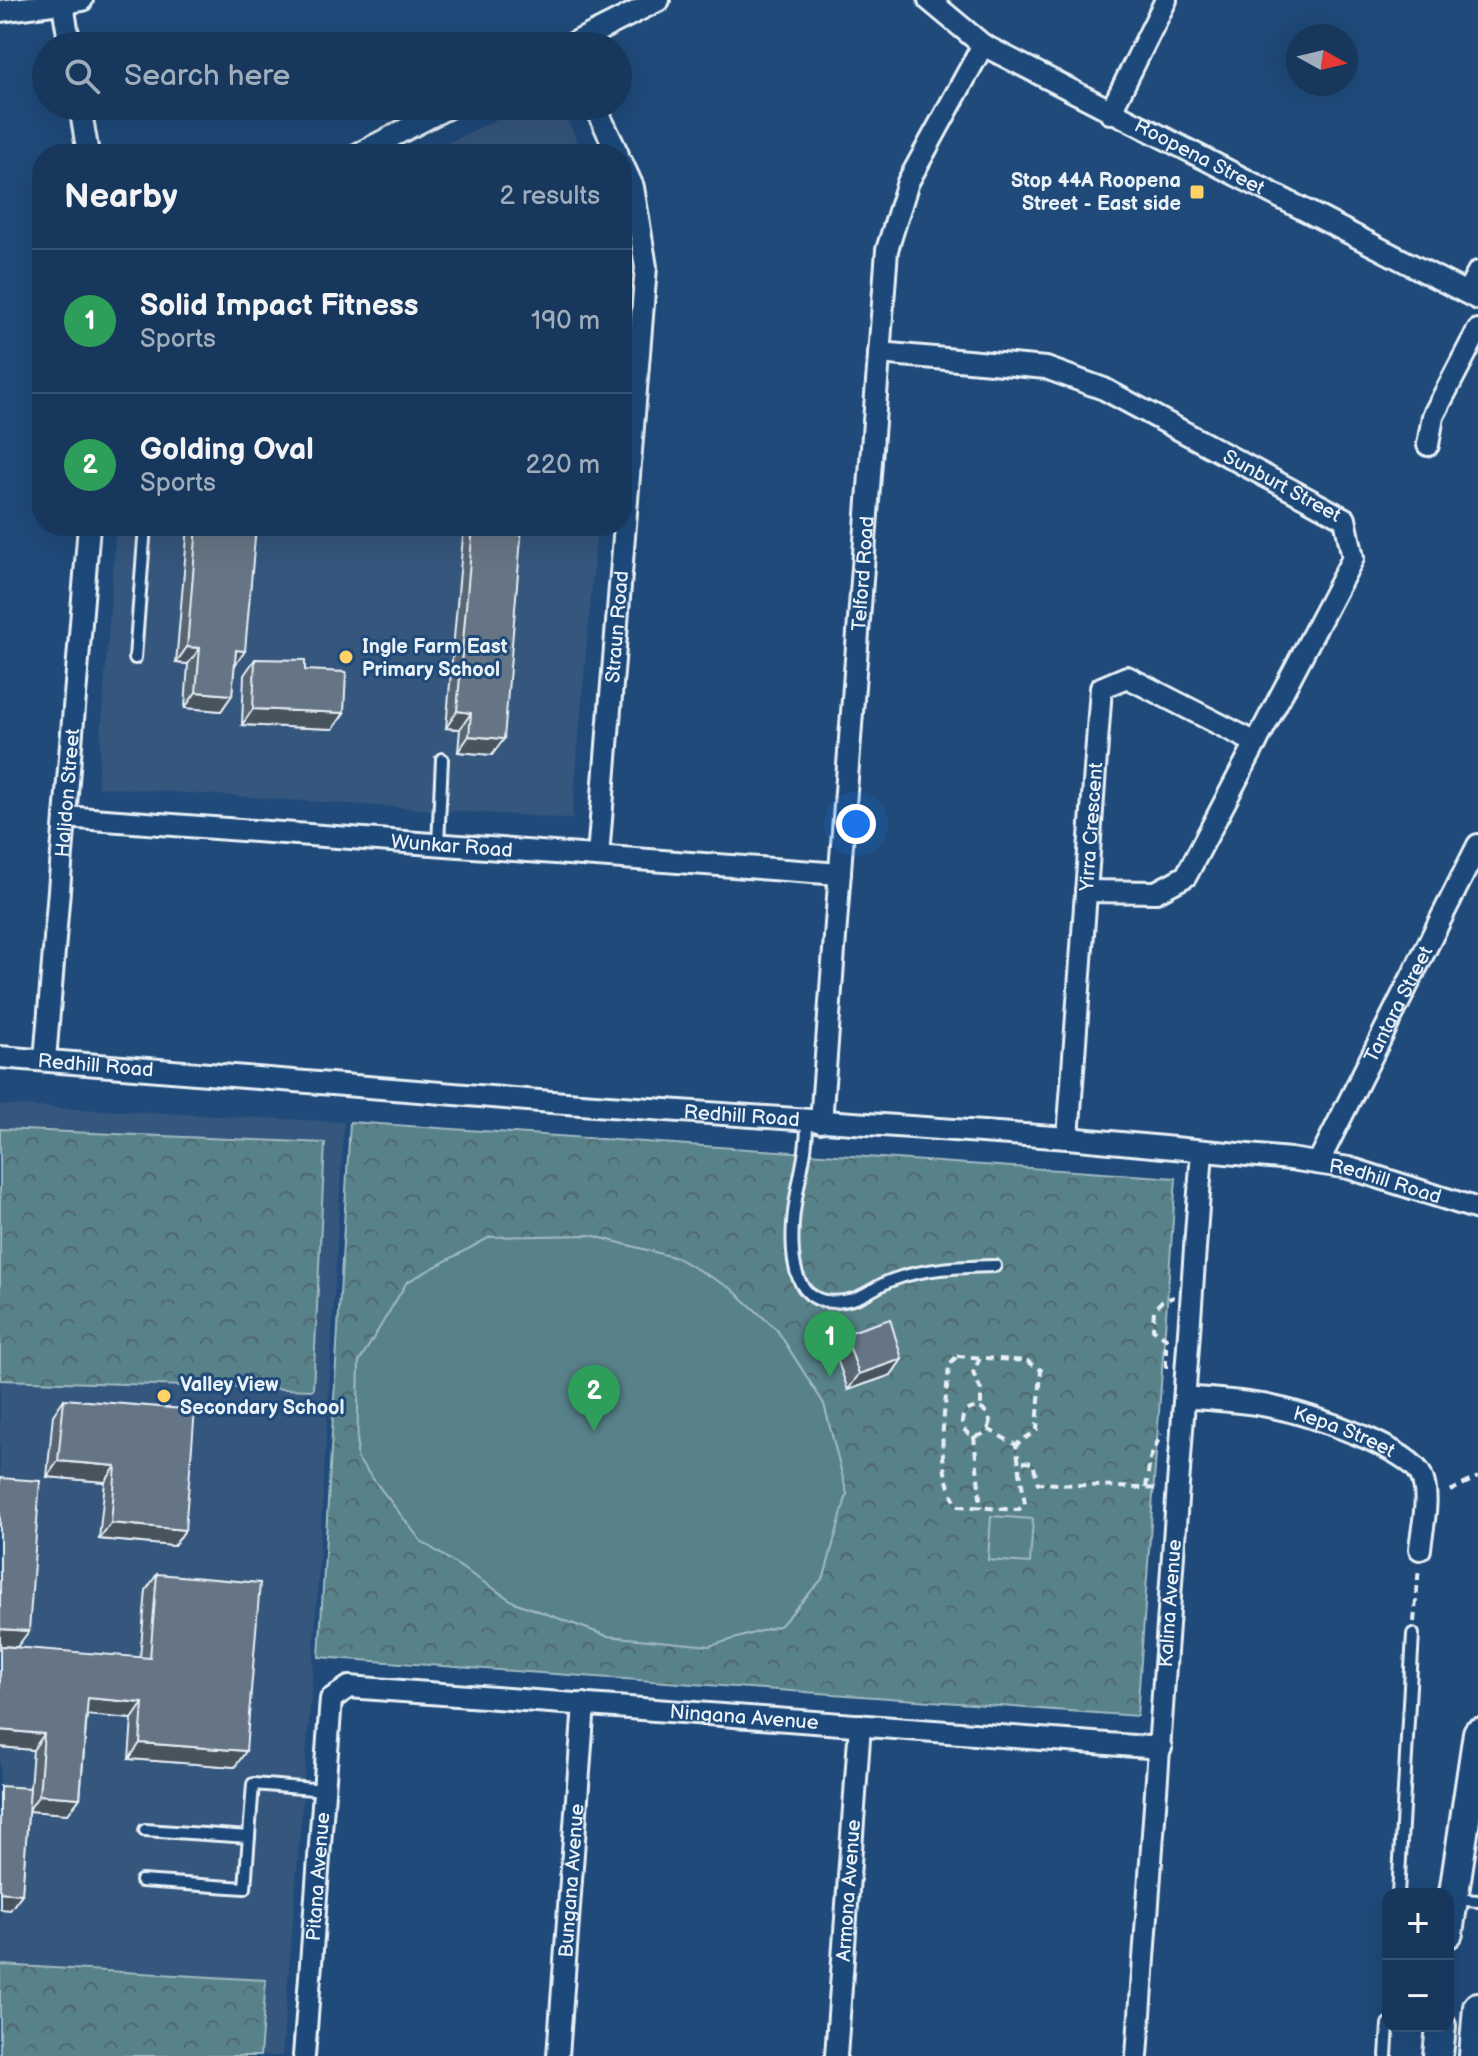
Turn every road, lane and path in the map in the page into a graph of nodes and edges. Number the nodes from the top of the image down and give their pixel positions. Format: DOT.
graph roads {
  1 [pos="659,0"];
  2 [pos="929,0"];
  3 [pos="1166,0"];
  4 [pos="72,3"];
  5 [pos="0,11"];
  6 [pos="71,32"];
  7 [pos="596,32"];
  8 [pos="983,45"];
  9 [pos="1110,113"];
  10 [pos="82,120"];
  11 [pos="424,120"];
  12 [pos="602,120"];
  13 [pos="86,144"];
  14 [pos="377,144"];
  15 [pos="613,144"];
  16 [pos="632,185"];
  17 [pos="1478,272"];
  18 [pos="1473,296"];
  19 [pos="1478,330"];
  20 [pos="879,353"];
  21 [pos="632,439"];
  22 [pos="1428,445"];
  23 [pos="88,536"];
  24 [pos="144,536"];
  25 [pos="624,536"];
  26 [pos="135,658"];
  27 [pos="1256,743"];
  28 [pos="442,759"];
  29 [pos="65,817"];
  30 [pos="438,844"];
  31 [pos="1478,845"];
  32 [pos="598,856"];
  33 [pos="840,874"];
  34 [pos="1086,891"];
  35 [pos="0,1057"];
  36 [pos="45,1060"];
  37 [pos="814,1121"];
  38 [pos="1068,1138"];
  39 [pos="1202,1151"];
  40 [pos="1318,1163"];
  41 [pos="1478,1209"];
  42 [pos="995,1266"];
  43 [pos="1192,1296"];
  44 [pos="980,1358"];
  45 [pos="1171,1376"];
  46 [pos="1185,1397"];
  47 [pos="981,1409"];
  48 [pos="1166,1423"];
  49 [pos="988,1429"];
  50 [pos="974,1436"];
  51 [pos="1016,1445"];
  52 [pos="1023,1462"];
  53 [pos="1478,1477"];
  54 [pos="1146,1488"];
  55 [pos="1164,1490"];
  56 [pos="1450,1491"];
  57 [pos="981,1508"];
  58 [pos="1420,1549"];
  59 [pos="1413,1634"];
  60 [pos="331,1699"];
  61 [pos="584,1704"];
  62 [pos="860,1725"];
  63 [pos="1478,1733"];
  64 [pos="1161,1748"];
  65 [pos="325,1790"];
  66 [pos="145,1830"];
  67 [pos="249,1837"];
  68 [pos="141,1881"];
  69 [pos="1398,1888"];
  70 [pos="1459,1899"];
  71 [pos="1478,2007"];
  72 [pos="1388,2032"];
  73 [pos="1440,2032"];
  74 [pos="304,2056"];
  75 [pos="558,2056"];
  76 [pos="836,2056"];
  77 [pos="1137,2056"];
  78 [pos="1386,2056"];
  79 [pos="1438,2056"];
  80 [pos="1474,2056"];
  1 -- 7 [label="street"];
  2 -- 8 [label="street, Roopena Street"];
  3 -- 9 [label="street"];
  4 -- 5 [label="street"];
  4 -- 6 [label="street"];
  8 -- 9 [label="street, Roopena Street"];
  8 -- 20 [label="street, Telford Road"];
  9 -- 18 [label="street, Roopena Street"];
  10 -- 13 [label="street"];
  11 -- 14 [label="street"];
  12 -- 15 [label="street"];
  16 -- 21 [label="street, Straun Road"];
  17 -- 18 [label="street"];
  19 -- 22 [label="street"];
  20 -- 27 [label="street, Sunburt Street"];
  20 -- 33 [label="street, Telford Road"];
  23 -- 29 [label="street, Halidon Street"];
  24 -- 26 [label="lane"];
  25 -- 32 [label="street, Straun Road"];
  27 -- 34 [label="street, Sunburt Street"];
  27 -- 34 [label="street, Yirra Crescent"];
  28 -- 30 [label="lane"];
  29 -- 30 [label="street, Wunkar Road"];
  29 -- 36 [label="street, Halidon Street"];
  30 -- 32 [label="street, Wunkar Road"];
  31 -- 40 [label="street, Tantara Street"];
  32 -- 33 [label="street, Wunkar Road"];
  33 -- 37 [label="street, Telford Road"];
  34 -- 38 [label="street, Yirra Crescent"];
  35 -- 36 [label="street, Redhill Road"];
  36 -- 37 [label="street, Redhill Road"];
  37 -- 38 [label="street, Redhill Road"];
  37 -- 42 [label="lane"];
  38 -- 39 [label="street, Redhill Road"];
  39 -- 40 [label="street, Redhill Road"];
  39 -- 43 [label="street, Kalina Avenue"];
  40 -- 41 [label="street, Redhill Road"];
  43 -- 45 [label="path"];
  43 -- 46 [label="street, Kalina Avenue"];
  44 -- 47 [label="path"];
  44 -- 51 [label="path"];
  44 -- 57 [label="path"];
  46 -- 58 [label="street, Kepa Street"];
  46 -- 64 [label="street, Kalina Avenue"];
  47 -- 49 [label="path"];
  47 -- 50 [label="path"];
  48 -- 54 [label="path"];
  49 -- 50 [label="path"];
  49 -- 51 [label="path"];
  50 -- 57 [label="path"];
  51 -- 57 [label="path"];
  52 -- 54 [label="path"];
  53 -- 56 [label="path"];
  54 -- 55 [label="path"];
  58 -- 59 [label="path"];
  59 -- 69 [label="lane"];
  60 -- 61 [label="street, Ningana Avenue"];
  60 -- 65 [label="street, Pitana Avenue"];
  61 -- 62 [label="street, Ningana Avenue"];
  61 -- 75 [label="street, Bungana Avenue"];
  62 -- 64 [label="street, Ningana Avenue"];
  62 -- 76 [label="street, Armona Avenue"];
  63 -- 70 [label="main road"];
  64 -- 77 [label="street, Kalina Avenue"];
  65 -- 67 [label="lane"];
  65 -- 74 [label="street, Pitana Avenue"];
  66 -- 67 [label="lane"];
  67 -- 68 [label="lane"];
  71 -- 80 [label="main road"];
  72 -- 78 [label="lane"];
  73 -- 79 [label="main road"];
}
